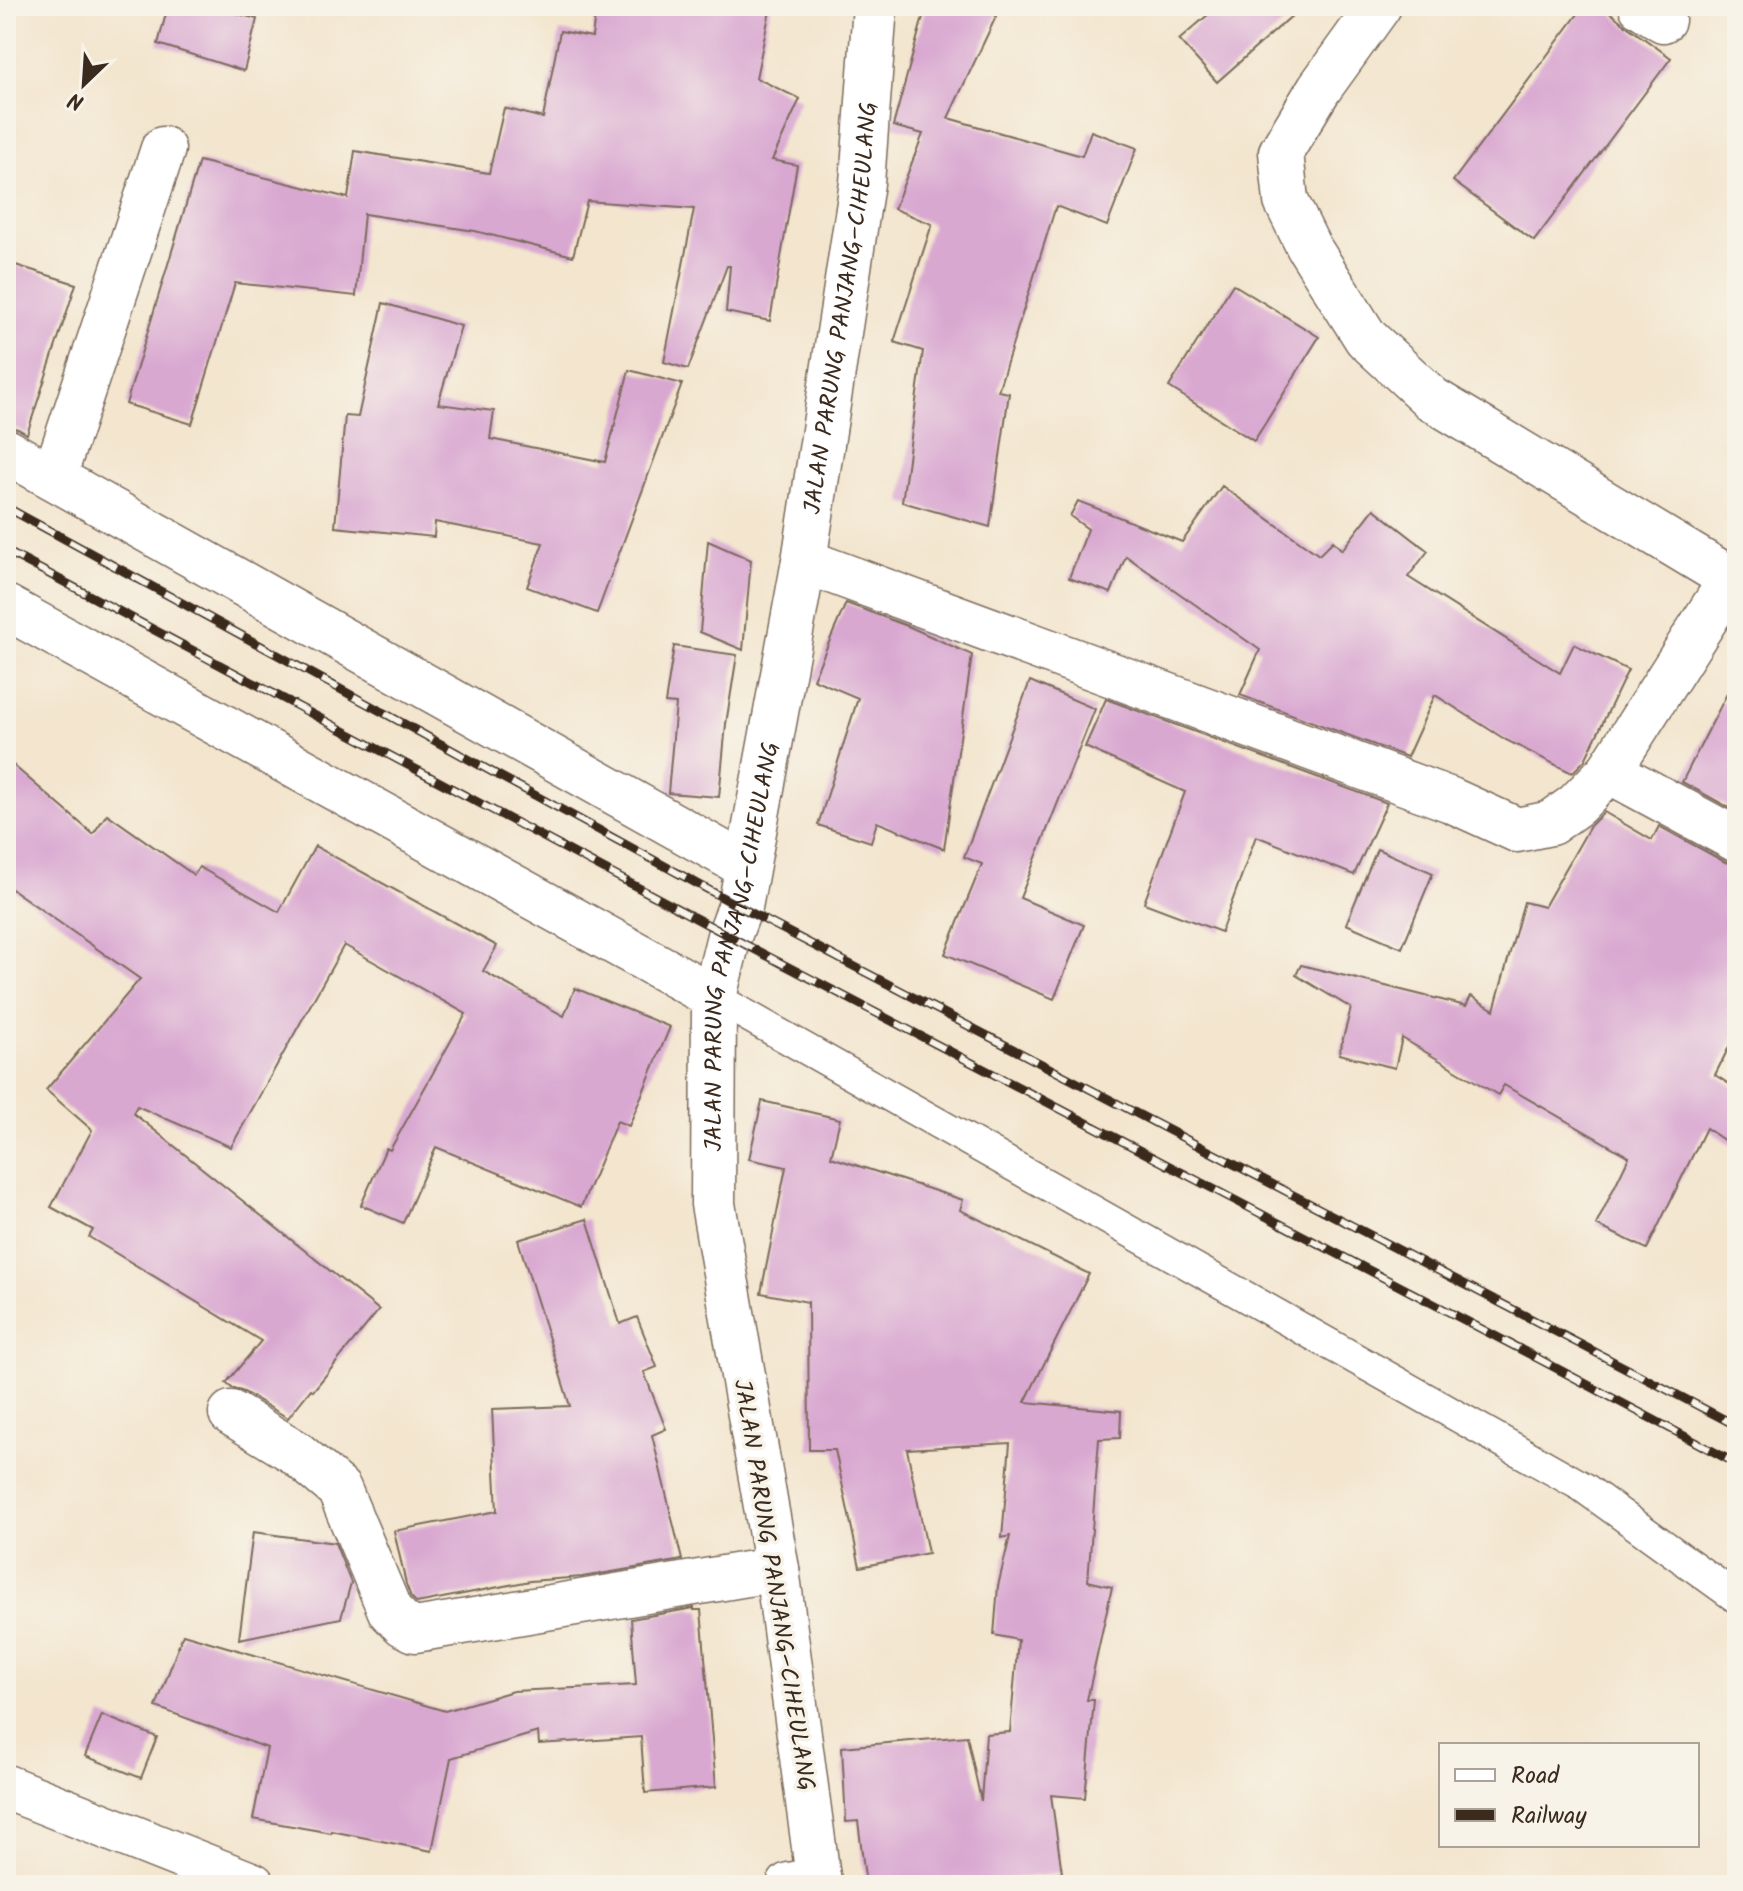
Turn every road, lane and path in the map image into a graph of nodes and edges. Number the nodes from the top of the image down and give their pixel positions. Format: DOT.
graph roads {
  1 [pos="875,6"];
  2 [pos="1379,6"];
  3 [pos="163,149"];
  4 [pos="6,451"];
  5 [pos="54,477"];
  6 [pos="804,561"];
  7 [pos="1734,578"];
  8 [pos="6,607"];
  9 [pos="1609,771"];
  10 [pos="1737,840"];
  11 [pos="746,866"];
  12 [pos="714,997"];
  13 [pos="231,1413"];
  14 [pos="777,1569"];
  15 [pos="1737,1598"];
  16 [pos="6,1787"];
  17 [pos="809,1883"];
  18 [pos="253,1885"];
  1 -- 6 [label="street, JALAN PARUNG PANJANG–CIHEULANG"];
  2 -- 7 [label="street"];
  3 -- 5 [label="street"];
  4 -- 5 [label="street"];
  5 -- 11 [label="street"];
  6 -- 9 [label="street"];
  6 -- 11 [label="street, JALAN PARUNG PANJANG–CIHEULANG"];
  7 -- 9 [label="street"];
  8 -- 12 [label="street"];
  9 -- 10 [label="street"];
  11 -- 12 [label="street, JALAN PARUNG PANJANG–CIHEULANG"];
  12 -- 14 [label="street, JALAN PARUNG PANJANG–CIHEULANG"];
  12 -- 15 [label="lane"];
  13 -- 14 [label="street"];
  14 -- 17 [label="street, JALAN PARUNG PANJANG–CIHEULANG"];
  16 -- 18 [label="street"];
}
